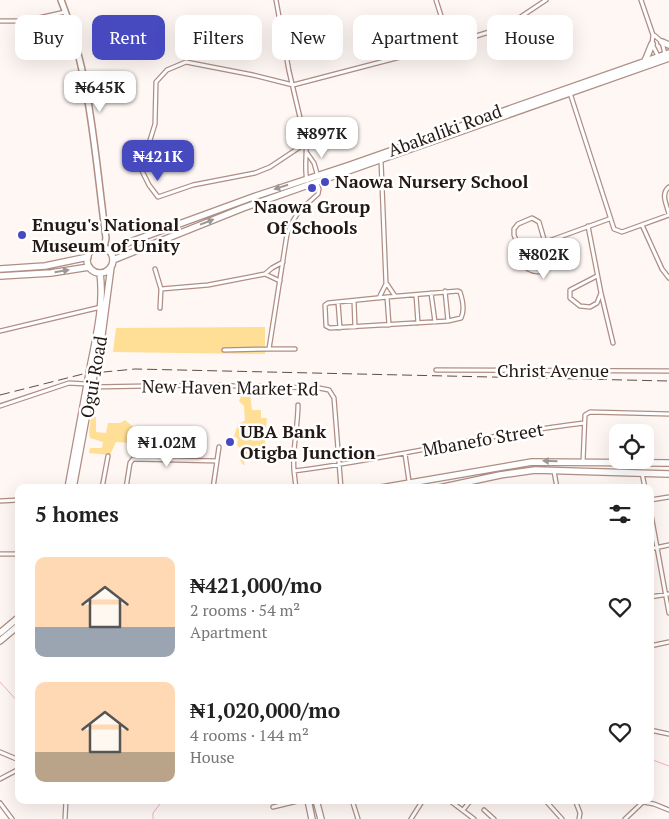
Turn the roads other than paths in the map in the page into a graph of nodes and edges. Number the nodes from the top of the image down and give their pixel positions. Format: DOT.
graph roads {
  1 [pos="61,0"];
  2 [pos="276,0"];
  3 [pos="436,0"];
  4 [pos="546,0"];
  5 [pos="641,0"];
  6 [pos="66,11"];
  7 [pos="441,15"];
  8 [pos="0,21"];
  9 [pos="477,35"];
  10 [pos="653,35"];
  11 [pos="666,43"];
  12 [pos="652,44"];
  13 [pos="664,57"];
  14 [pos="389,60"];
  15 [pos="644,61"];
  16 [pos="293,85"];
  17 [pos="570,92"];
  18 [pos="306,142"];
  19 [pos="307,153"];
  20 [pos="381,160"];
  21 [pos="318,180"];
  22 [pos="308,182"];
  23 [pos="669,187"];
  24 [pos="669,215"];
  25 [pos="609,218"];
  26 [pos="642,225"];
  27 [pos="588,226"];
  28 [pos="546,242"];
  29 [pos="106,249"];
  30 [pos="88,256"];
  31 [pos="113,260"];
  32 [pos="284,262"];
  33 [pos="89,267"];
  34 [pos="111,267"];
  35 [pos="0,269"];
  36 [pos="155,269"];
  37 [pos="33,271"];
  38 [pos="100,273"];
  39 [pos="265,274"];
  40 [pos="0,276"];
  41 [pos="597,276"];
  42 [pos="669,278"];
  43 [pos="280,280"];
  44 [pos="386,284"];
  45 [pos="161,289"];
  46 [pos="445,292"];
  47 [pos="431,293"];
  48 [pos="601,293"];
  49 [pos="416,295"];
  50 [pos="395,296"];
  51 [pos="387,297"];
  52 [pos="379,298"];
  53 [pos="354,301"];
  54 [pos="338,302"];
  55 [pos="101,307"];
  56 [pos="160,308"];
  57 [pos="448,321"];
  58 [pos="435,322"];
  59 [pos="418,323"];
  60 [pos="389,325"];
  61 [pos="355,327"];
  62 [pos="340,328"];
  63 [pos="0,332"];
  64 [pos="613,344"];
  65 [pos="269,349"];
  66 [pos="295,349"];
  67 [pos="224,350"];
  68 [pos="94,363"];
  69 [pos="436,370"];
  70 [pos="669,371"];
  71 [pos="89,385"];
  72 [pos="298,405"];
  73 [pos="0,406"];
  74 [pos="669,414"];
  75 [pos="83,423"];
  76 [pos="584,423"];
  77 [pos="219,447"];
  78 [pos="405,454"];
  79 [pos="108,456"];
  80 [pos="218,461"];
  81 [pos="583,462"];
  82 [pos="669,463"];
  83 [pos="338,464"];
  84 [pos="554,470"];
  85 [pos="294,471"];
  86 [pos="642,473"];
  87 [pos="669,474"];
  88 [pos="69,484"];
  89 [pos="74,484"];
  90 [pos="103,484"];
  91 [pos="127,484"];
  92 [pos="214,484"];
  93 [pos="296,484"];
  94 [pos="340,484"];
  95 [pos="410,484"];
  96 [pos="415,484"];
  97 [pos="458,484"];
  98 [pos="556,484"];
  99 [pos="644,484"];
  100 [pos="669,497"];
  101 [pos="654,499"];
  102 [pos="15,500"];
  103 [pos="0,501"];
  104 [pos="654,528"];
  105 [pos="669,545"];
  106 [pos="658,547"];
  107 [pos="654,548"];
  108 [pos="0,554"];
  109 [pos="15,554"];
  110 [pos="668,594"];
  111 [pos="654,596"];
  112 [pos="669,613"];
  113 [pos="14,626"];
  114 [pos="0,633"];
  115 [pos="0,641"];
  116 [pos="669,642"];
  117 [pos="654,645"];
  118 [pos="654,731"];
  119 [pos="669,734"];
  120 [pos="0,752"];
  121 [pos="15,758"];
  122 [pos="15,771"];
  123 [pos="0,779"];
  124 [pos="0,803"];
  125 [pos="66,804"];
  126 [pos="285,804"];
  127 [pos="309,804"];
  128 [pos="317,804"];
  129 [pos="353,804"];
  130 [pos="420,804"];
  131 [pos="455,804"];
  132 [pos="468,804"];
  133 [pos="549,804"];
  134 [pos="576,804"];
  135 [pos="641,804"];
  136 [pos="654,804"];
  137 [pos="273,807"];
  138 [pos="668,809"];
  139 [pos="463,810"];
  140 [pos="484,810"];
  141 [pos="12,819"];
  142 [pos="65,819"];
  143 [pos="312,819"];
  144 [pos="321,819"];
  145 [pos="358,819"];
  146 [pos="411,819"];
  147 [pos="474,819"];
  148 [pos="494,819"];
  149 [pos="562,819"];
  150 [pos="579,819"];
  151 [pos="625,819"];
  1 -- 6 [label="street"];
  2 -- 16 [label="street"];
  3 -- 7 [label="street"];
  4 -- 9 [label="street"];
  5 -- 10 [label="street"];
  6 -- 8 [label="street"];
  6 -- 29 [label="street"];
  10 -- 11 [label="street"];
  10 -- 12 [label="street"];
  11 -- 13 [label="street"];
  12 -- 13 [label="street"];
  12 -- 15 [label="main road"];
  13 -- 15 [label="main road, Abakaliki Road"];
  13 -- 17 [label="main road, Abakaliki Road"];
  14 -- 16 [label="street"];
  15 -- 21 [label="main road, Abakaliki Road"];
  16 -- 18 [label="street"];
  16 -- 18 [label="street"];
  17 -- 20 [label="main road, Abakaliki Road"];
  17 -- 25 [label="street"];
  18 -- 19 [label="street"];
  19 -- 21 [label="street"];
  19 -- 22 [label="street"];
  20 -- 21 [label="main road, Abakaliki Road"];
  20 -- 44 [label="street"];
  21 -- 22 [label="main road, Abakaliki Road"];
  21 -- 32 [label="street"];
  22 -- 29 [label="main road, Abakaliki Road, one-way"];
  31 -- 22 [label="main road, Abakaliki Road, one-way"];
  23 -- 24 [label="street"];
  24 -- 26 [label="street"];
  25 -- 26 [label="street"];
  25 -- 27 [label="street"];
  26 -- 42 [label="street"];
  27 -- 28 [label="street"];
  27 -- 41 [label="street"];
  28 -- 28 [label="street"];
  29 -- 30 [label="main road"];
  29 -- 31 [label="main road"];
  30 -- 33 [label="main road"];
  30 -- 37 [label="main road"];
  31 -- 34 [label="main road"];
  32 -- 39 [label="street"];
  32 -- 43 [label="street"];
  37 -- 33 [label="main road, one-way"];
  33 -- 38 [label="main road"];
  34 -- 38 [label="main road"];
  34 -- 68 [label="main road, Ogui Road"];
  35 -- 37 [label="main road"];
  36 -- 45 [label="street"];
  37 -- 40 [label="main road"];
  38 -- 55 [label="main road, Ogui Road"];
  39 -- 43 [label="street"];
  39 -- 45 [label="street"];
  41 -- 48 [label="street"];
  41 -- 48 [label="street"];
  43 -- 65 [label="street"];
  44 -- 50 [label="street"];
  44 -- 52 [label="street"];
  45 -- 56 [label="street"];
  46 -- 47 [label="street"];
  46 -- 57 [label="street"];
  46 -- 57 [label="street"];
  47 -- 49 [label="street"];
  47 -- 58 [label="street"];
  48 -- 64 [label="street"];
  49 -- 50 [label="street"];
  49 -- 59 [label="street"];
  50 -- 51 [label="street"];
  51 -- 52 [label="street"];
  51 -- 60 [label="street"];
  52 -- 53 [label="street"];
  53 -- 54 [label="street"];
  53 -- 61 [label="street"];
  54 -- 62 [label="street"];
  54 -- 62 [label="street"];
  55 -- 63 [label="street"];
  55 -- 68 [label="main road, Ogui Road"];
  57 -- 58 [label="street"];
  58 -- 59 [label="street"];
  59 -- 60 [label="street"];
  60 -- 61 [label="street"];
  61 -- 62 [label="street"];
  65 -- 66 [label="street"];
  65 -- 67 [label="street"];
  68 -- 71 [label="main road, Ogui Road, bridge"];
  69 -- 70 [label="street, Christ Avenue"];
  71 -- 73 [label="street"];
  71 -- 75 [label="main road, Ogui Road"];
  71 -- 83 [label="street, New Haven Market Rd"];
  72 -- 85 [label="street"];
  74 -- 76 [label="street"];
  75 -- 88 [label="main road, Ogui Road"];
  75 -- 89 [label="main road, Ogui Road"];
  76 -- 78 [label="street, Mbanefo Street"];
  76 -- 81 [label="street"];
  77 -- 80 [label="street"];
  78 -- 83 [label="street, Mbanefo Street"];
  78 -- 95 [label="street, Mbanefo Street"];
  79 -- 90 [label="street"];
  80 -- 91 [label="street"];
  80 -- 92 [label="street"];
  81 -- 82 [label="main road"];
  81 -- 96 [label="main road, one-way"];
  83 -- 85 [label="street, Mbanefo Street"];
  83 -- 94 [label="street, New Haven Market Rd"];
  84 -- 86 [label="main road"];
  84 -- 97 [label="main road"];
  84 -- 98 [label="street"];
  85 -- 93 [label="street"];
  86 -- 87 [label="main road"];
  86 -- 99 [label="street"];
  100 -- 101 [label="street"];
  102 -- 103 [label="street"];
  104 -- 106 [label="street"];
  105 -- 106 [label="street"];
  106 -- 107 [label="street"];
  106 -- 110 [label="street"];
  108 -- 109 [label="street"];
  110 -- 111 [label="street"];
  110 -- 112 [label="street"];
  113 -- 114 [label="main road"];
  113 -- 115 [label="main road"];
  116 -- 117 [label="street"];
  118 -- 119 [label="street"];
  120 -- 121 [label="street"];
  122 -- 123 [label="street"];
  124 -- 141 [label="street"];
  125 -- 142 [label="street"];
  126 -- 137 [label="street"];
  127 -- 143 [label="main road"];
  128 -- 144 [label="main road"];
  129 -- 145 [label="street"];
  130 -- 146 [label="street"];
  131 -- 139 [label="street"];
  132 -- 139 [label="street"];
  133 -- 149 [label="street"];
  134 -- 150 [label="street"];
  135 -- 151 [label="street"];
  136 -- 138 [label="street"];
  139 -- 147 [label="street"];
  140 -- 148 [label="street"];
}
